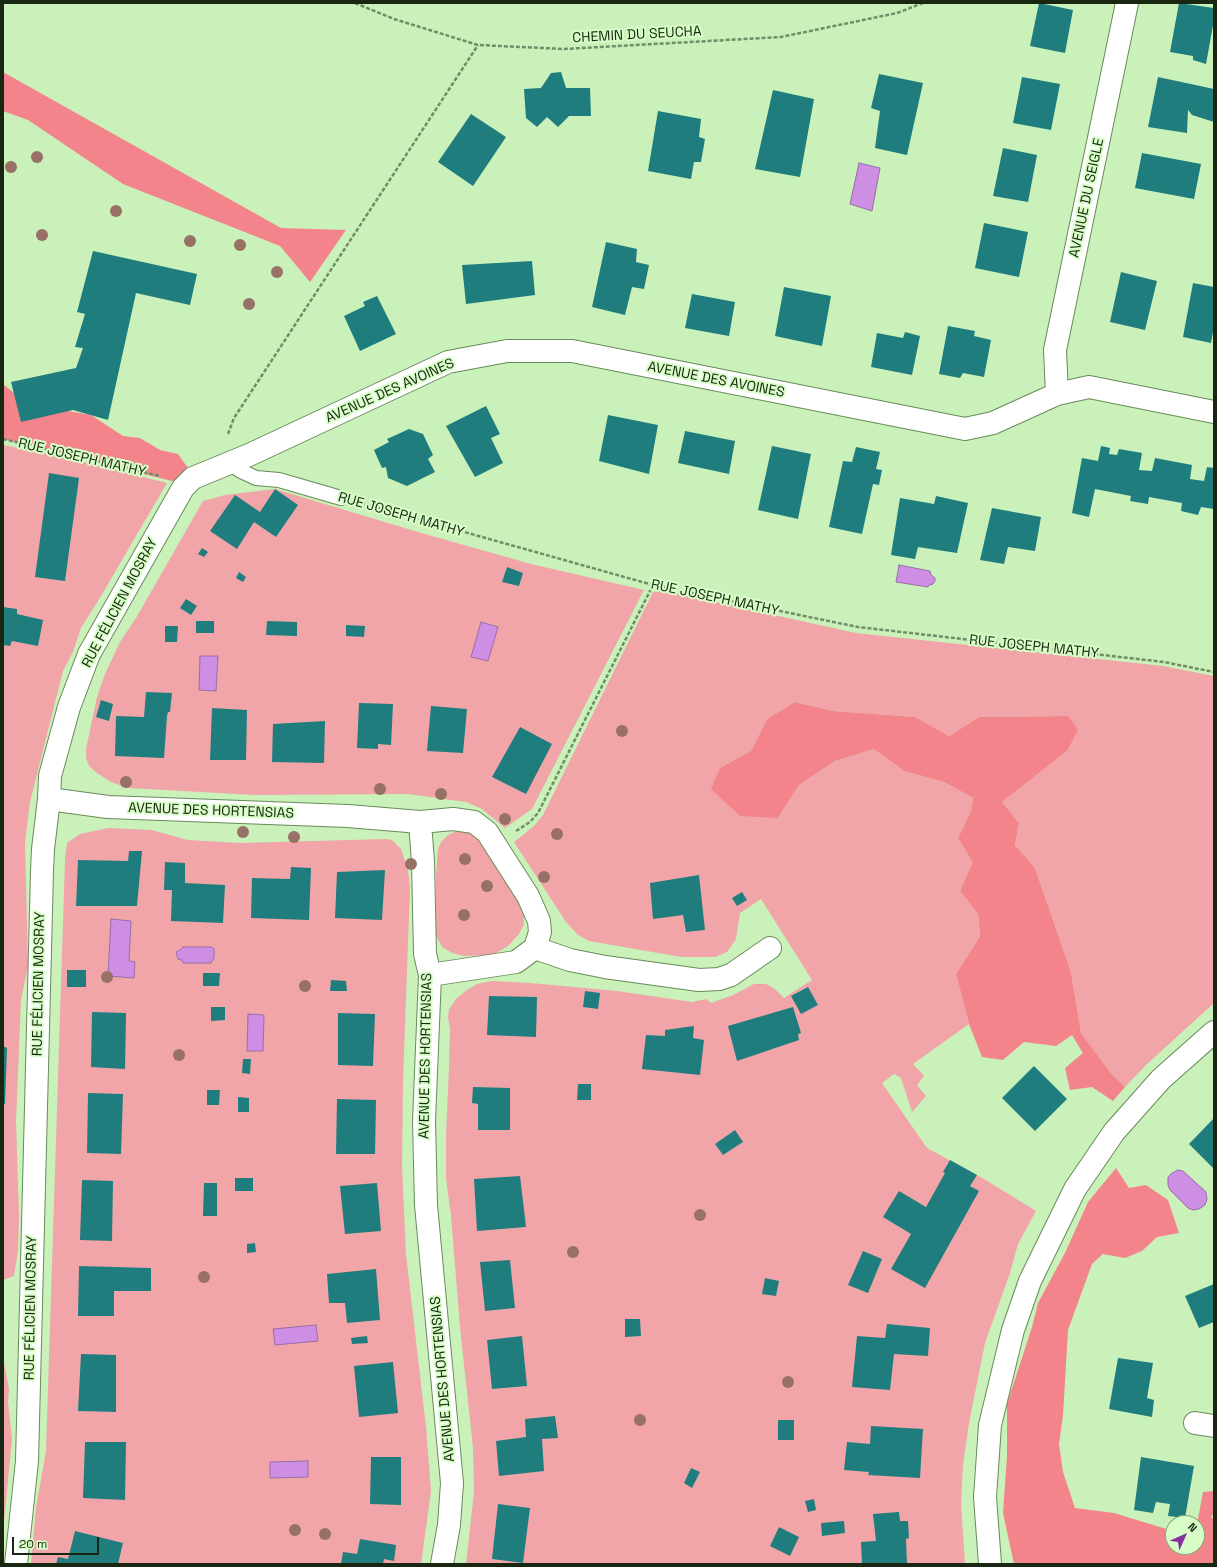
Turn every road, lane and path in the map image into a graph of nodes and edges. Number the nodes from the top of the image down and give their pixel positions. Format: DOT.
graph roads {
  1 [pos="355,3"];
  2 [pos="924,3"];
  3 [pos="1127,3"];
  4 [pos="478,45"];
  5 [pos="1057,394"];
  6 [pos="1214,412"];
  7 [pos="3,439"];
  8 [pos="229,463"];
  9 [pos="183,488"];
  10 [pos="341,498"];
  11 [pos="653,585"];
  12 [pos="1214,672"];
  13 [pos="49,799"];
  14 [pos="420,822"];
  15 [pos="495,844"];
  16 [pos="535,948"];
  17 [pos="770,948"];
  18 [pos="430,975"];
  19 [pos="1214,1032"];
  20 [pos="16,1564"];
  21 [pos="442,1564"];
  22 [pos="990,1564"];
  1 -- 4 [label="path, CHEMIN DU SEUCHA"];
  2 -- 4 [label="path, CHEMIN DU SEUCHA"];
  3 -- 5 [label="street, AVENUE DU SEIGLE"];
  4 -- 8 [label="path"];
  5 -- 6 [label="street, AVENUE DES AVOINES"];
  5 -- 8 [label="street, AVENUE DES AVOINES"];
  7 -- 9 [label="path, RUE JOSEPH MATHY"];
  8 -- 9 [label="street, RUE FÉLICIEN MOSRAY"];
  8 -- 10 [label="lane, RUE JOSEPH MATHY"];
  9 -- 13 [label="street, RUE FÉLICIEN MOSRAY"];
  10 -- 11 [label="path, RUE JOSEPH MATHY"];
  11 -- 12 [label="path, RUE JOSEPH MATHY"];
  11 -- 15 [label="path"];
  13 -- 14 [label="street, AVENUE DES HORTENSIAS"];
  13 -- 20 [label="street, RUE FÉLICIEN MOSRAY"];
  14 -- 15 [label="street"];
  14 -- 18 [label="street, AVENUE DES HORTENSIAS"];
  15 -- 16 [label="street"];
  16 -- 17 [label="street"];
  16 -- 18 [label="street"];
  18 -- 21 [label="street, AVENUE DES HORTENSIAS"];
  19 -- 22 [label="street"];
}
